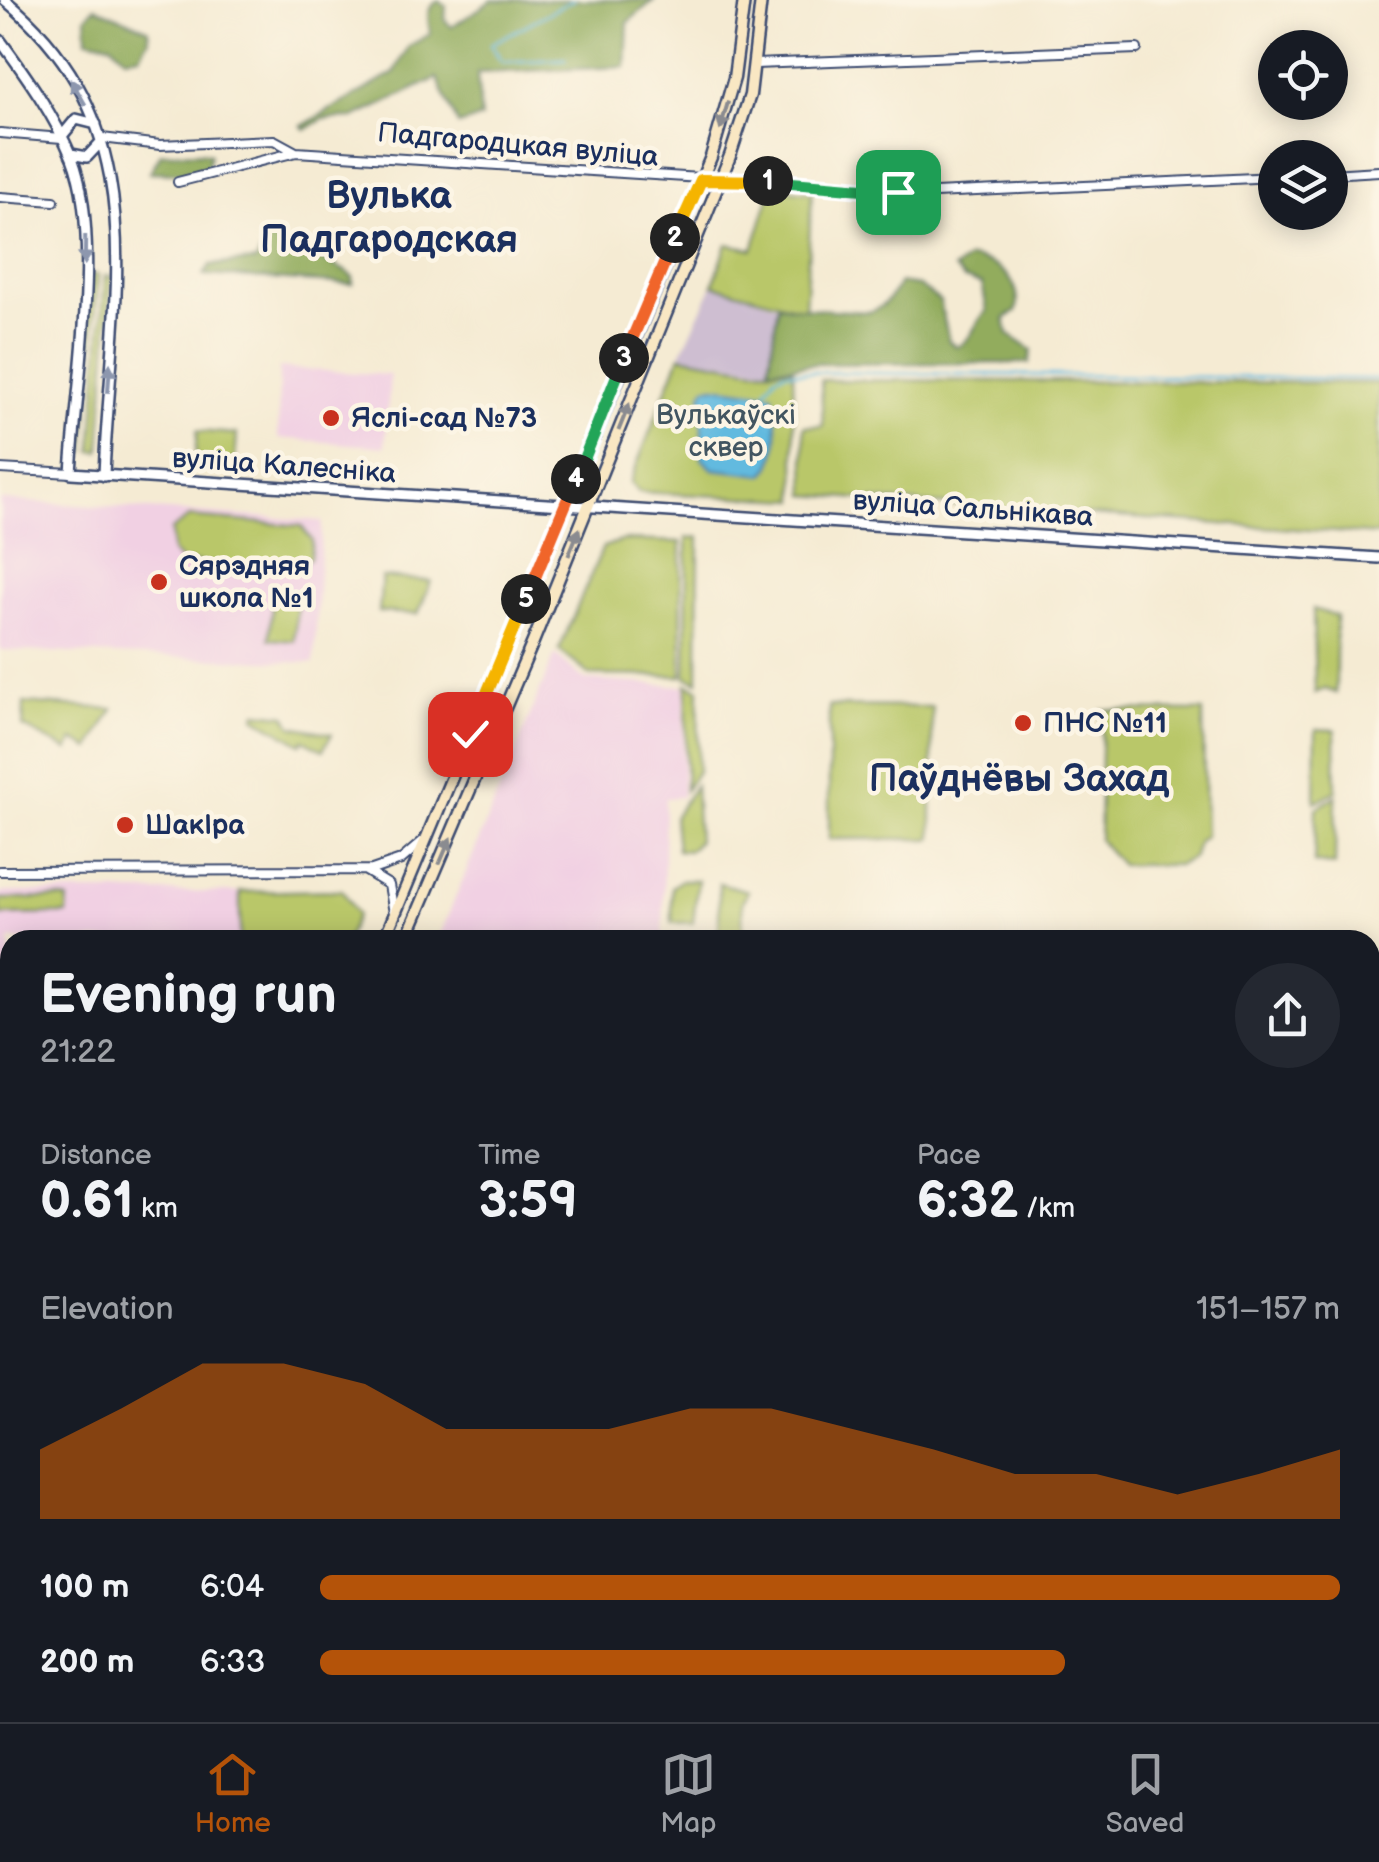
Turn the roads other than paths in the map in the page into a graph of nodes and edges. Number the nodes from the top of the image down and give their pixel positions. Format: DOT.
graph roads {
  1 [pos="5,0"];
  2 [pos="744,0"];
  3 [pos="761,0"];
  4 [pos="0,40"];
  5 [pos="1137,50"];
  6 [pos="755,64"];
  7 [pos="98,126"];
  8 [pos="0,133"];
  9 [pos="62,138"];
  10 [pos="102,138"];
  11 [pos="296,152"];
  12 [pos="71,154"];
  13 [pos="1379,171"];
  14 [pos="1348,173"];
  15 [pos="1258,178"];
  16 [pos="701,180"];
  17 [pos="720,180"];
  18 [pos="178,182"];
  19 [pos="0,197"];
  20 [pos="54,201"];
  21 [pos="0,470"];
  22 [pos="71,474"];
  23 [pos="104,476"];
  24 [pos="564,506"];
  25 [pos="588,507"];
  26 [pos="1379,558"];
  27 [pos="429,834"];
  28 [pos="362,870"];
  29 [pos="0,871"];
  30 [pos="393,919"];
  31 [pos="388,930"];
  32 [pos="410,930"];
  7 -- 1 [label="street, one-way"];
  2 -- 16 [label="main road, one-way"];
  3 -- 6 [label="main road"];
  4 -- 9 [label="street"];
  5 -- 6 [label="street"];
  6 -- 17 [label="main road"];
  7 -- 9 [label="street"];
  7 -- 10 [label="street"];
  8 -- 9 [label="street"];
  9 -- 12 [label="street"];
  10 -- 11 [label="street, Падгародцкая вуліца"];
  10 -- 12 [label="street"];
  23 -- 10 [label="street, one-way"];
  11 -- 16 [label="street, Падгародцкая вуліца"];
  11 -- 18 [label="street, Падгародцкая вуліца"];
  12 -- 22 [label="street, one-way"];
  13 -- 14 [label="street"];
  15 -- 17 [label="street, Падгародцкая вуліца"];
  16 -- 17 [label="street, Падгародцкая вуліца"];
  16 -- 24 [label="main road"];
  25 -- 17 [label="main road, one-way"];
  19 -- 20 [label="street"];
  21 -- 22 [label="street, вуліца Калесніка"];
  22 -- 23 [label="street, вуліца Калесніка"];
  23 -- 24 [label="street, вуліца Калесніка"];
  24 -- 25 [label="street, вуліца Сальнікава"];
  24 -- 27 [label="main road"];
  25 -- 26 [label="street, вуліца Сальнікава"];
  32 -- 25 [label="main road, one-way"];
  27 -- 28 [label="street"];
  27 -- 30 [label="main road"];
  28 -- 29 [label="street"];
  28 -- 30 [label="street"];
  30 -- 31 [label="main road"];
}
